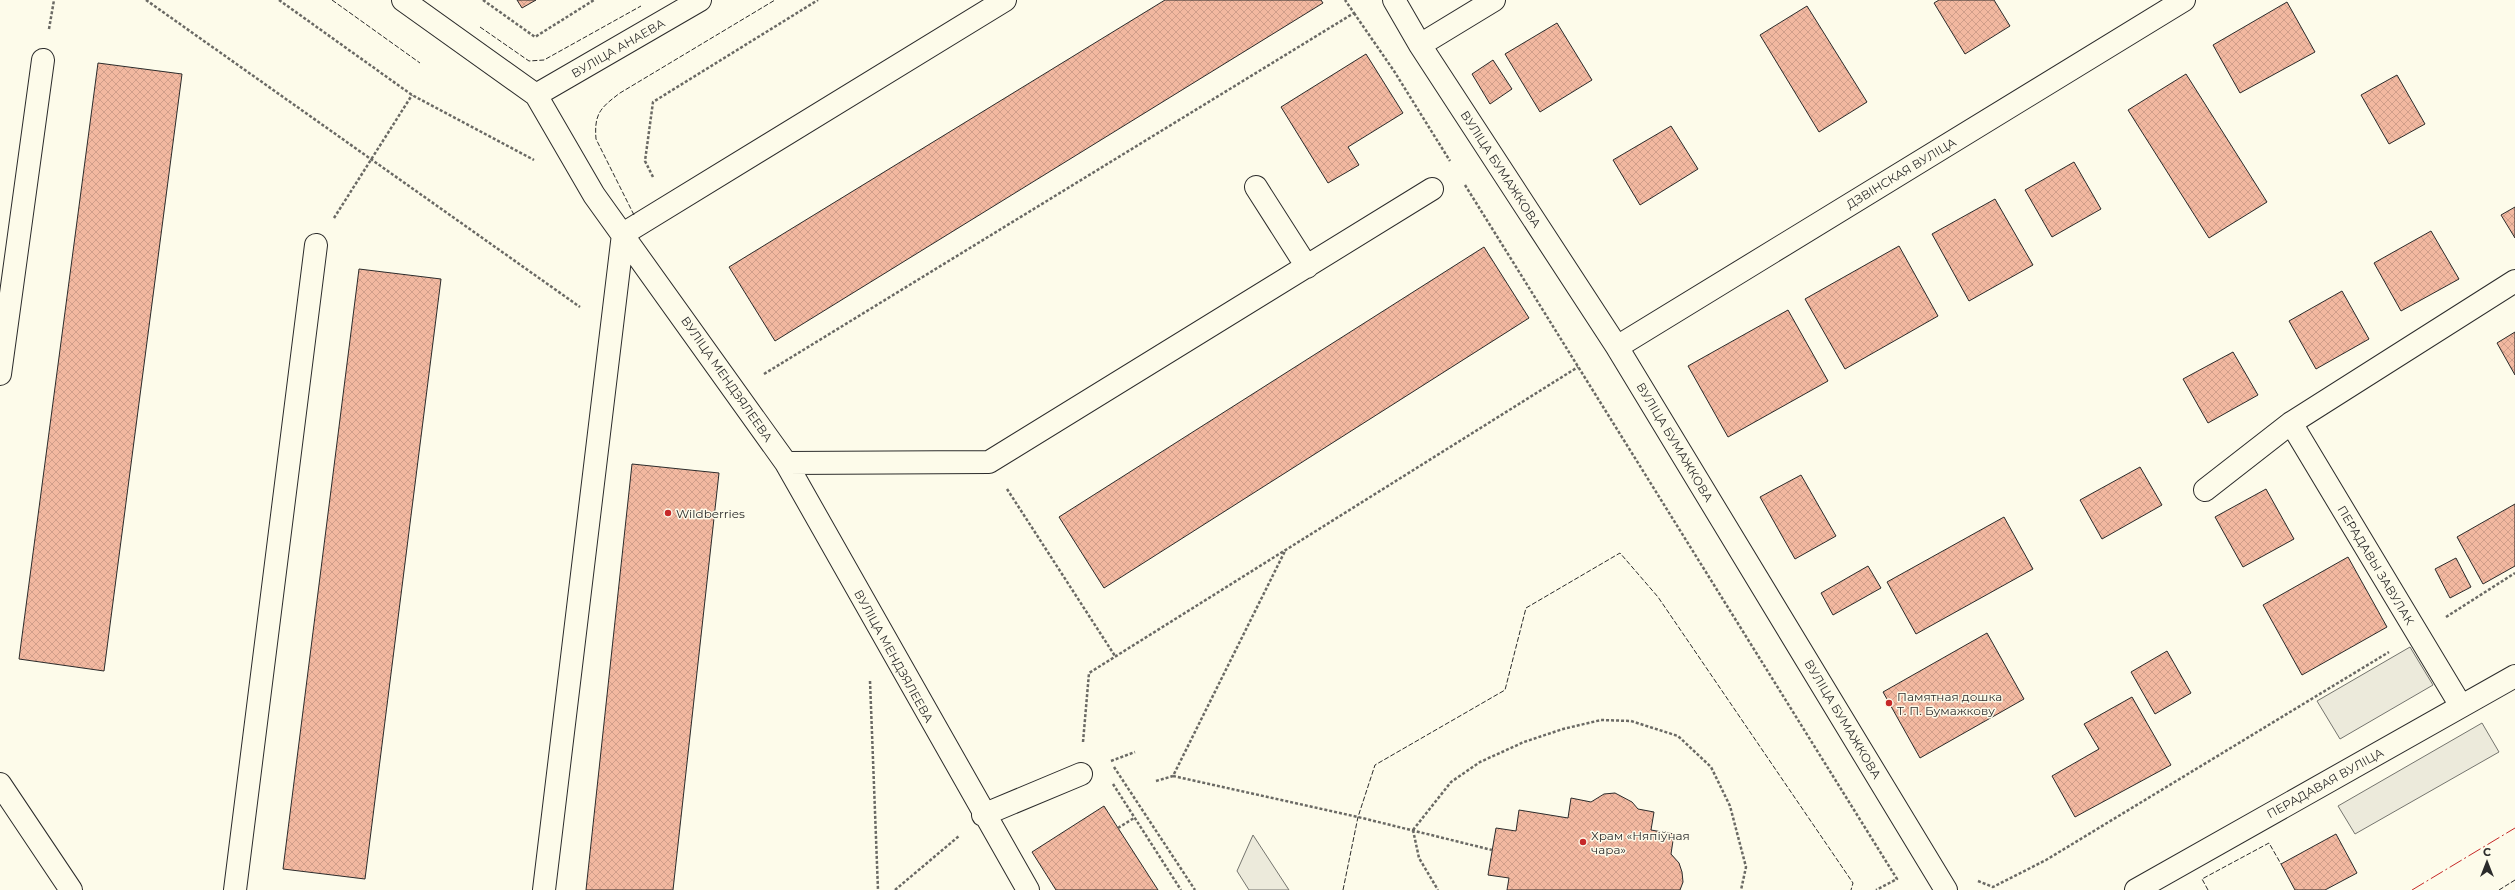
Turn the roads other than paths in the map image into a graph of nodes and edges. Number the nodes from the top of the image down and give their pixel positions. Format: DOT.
graph roads {
  1 [pos="403,0"];
  2 [pos="700,0"];
  3 [pos="1005,0"];
  4 [pos="1394,0"];
  5 [pos="1494,0"];
  6 [pos="2184,0"];
  7 [pos="1420,45"];
  8 [pos="43,60"];
  9 [pos="536,95"];
  10 [pos="1256,187"];
  11 [pos="1432,189"];
  12 [pos="623,234"];
  13 [pos="316,245"];
  14 [pos="1307,267"];
  15 [pos="2515,281"];
  16 [pos="1617,347"];
  17 [pos="0,374"];
  18 [pos="2292,424"];
  19 [pos="786,462"];
  20 [pos="2205,490"];
  21 [pos="2515,676"];
  22 [pos="2461,706"];
  23 [pos="1080,774"];
  24 [pos="0,784"];
  25 [pos="984,815"];
  26 [pos="71,890"];
  27 [pos="235,890"];
  28 [pos="544,890"];
  29 [pos="1028,890"];
  30 [pos="1946,890"];
  31 [pos="2136,890"];
  1 -- 9 [label="street, ВУЛІЦА МЕНДЗЯЛЕЕВА"];
  2 -- 9 [label="street, ВУЛІЦА АНАЕВА"];
  3 -- 12 [label="street"];
  4 -- 7 [label="street, ВУЛІЦА БУМАЖКОВА"];
  5 -- 7 [label="street"];
  6 -- 16 [label="street, ДЗВІНСКАЯ ВУЛІЦА"];
  7 -- 16 [label="street, ВУЛІЦА БУМАЖКОВА"];
  8 -- 17 [label="street"];
  9 -- 12 [label="street, ВУЛІЦА МЕНДЗЯЛЕЕВА"];
  10 -- 14 [label="street"];
  11 -- 14 [label="street"];
  12 -- 19 [label="street, ВУЛІЦА МЕНДЗЯЛЕЕВА"];
  12 -- 28 [label="street"];
  13 -- 27 [label="street"];
  14 -- 19 [label="street"];
  15 -- 18 [label="street"];
  16 -- 30 [label="street, ВУЛІЦА БУМАЖКОВА"];
  18 -- 20 [label="street"];
  18 -- 22 [label="street, ПЕРАДАВЫ ЗАВУЛАК"];
  19 -- 25 [label="street, ВУЛІЦА МЕНДЗЯЛЕЕВА"];
  21 -- 22 [label="street, ПЕРАДАВАЯ ВУЛІЦА"];
  22 -- 31 [label="street, ПЕРАДАВАЯ ВУЛІЦА"];
  23 -- 25 [label="street"];
  24 -- 26 [label="street"];
  25 -- 29 [label="street, ВУЛІЦА МЕНДЗЯЛЕЕВА"];
}
